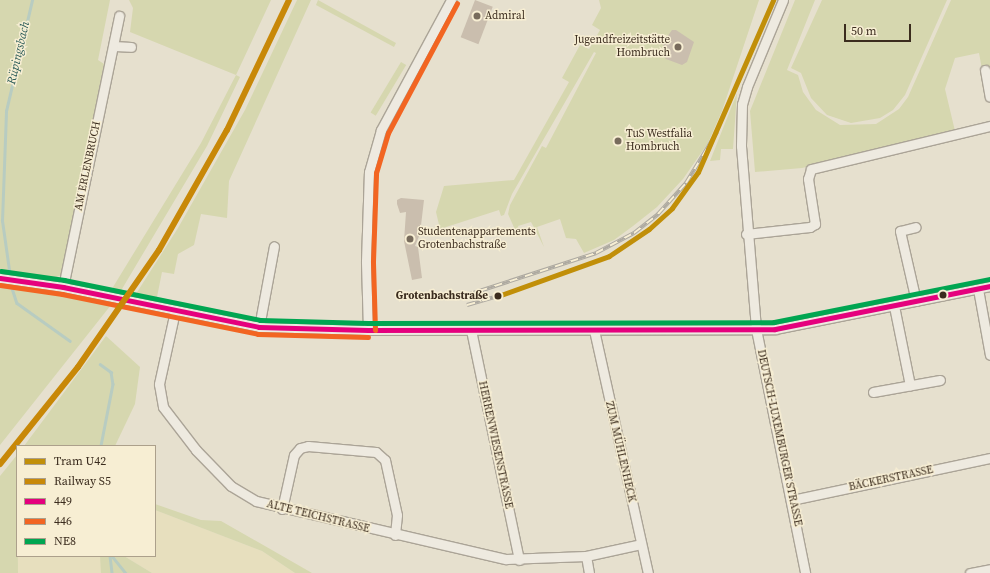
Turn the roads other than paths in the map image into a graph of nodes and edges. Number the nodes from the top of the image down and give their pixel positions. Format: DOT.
graph roads {
  1 [pos="451,0"];
  2 [pos="783,0"];
  3 [pos="118,16"];
  4 [pos="114,46"];
  5 [pos="131,47"];
  6 [pos="985,70"];
  7 [pos="990,97"];
  8 [pos="990,126"];
  9 [pos="916,227"];
  10 [pos="746,234"];
  11 [pos="274,246"];
  12 [pos="0,278"];
  13 [pos="990,286"];
  14 [pos="63,287"];
  15 [pos="978,289"];
  16 [pos="916,301"];
  17 [pos="894,306"];
  18 [pos="174,311"];
  19 [pos="259,327"];
  20 [pos="756,329"];
  21 [pos="368,330"];
  22 [pos="471,330"];
  23 [pos="594,330"];
  24 [pos="990,355"];
  25 [pos="940,380"];
  26 [pos="910,385"];
  27 [pos="873,392"];
  28 [pos="990,458"];
  29 [pos="792,500"];
  30 [pos="282,509"];
  31 [pos="395,535"];
  32 [pos="641,544"];
  33 [pos="586,556"];
  34 [pos="519,560"];
  35 [pos="990,569"];
  36 [pos="589,573"];
  37 [pos="648,573"];
  38 [pos="805,573"];
  39 [pos="970,573"];
  1 -- 21 [label="street"];
  2 -- 10 [label="street, DEUTSCH-LUXEMBURGER STRASSE"];
  3 -- 4 [label="street, AM ERLENBRUCH"];
  4 -- 5 [label="street"];
  4 -- 14 [label="street, AM ERLENBRUCH"];
  6 -- 7 [label="street"];
  8 -- 10 [label="street"];
  9 -- 16 [label="street"];
  10 -- 20 [label="street, DEUTSCH-LUXEMBURGER STRASSE"];
  11 -- 19 [label="street"];
  12 -- 14 [label="street"];
  13 -- 15 [label="street"];
  14 -- 18 [label="street"];
  15 -- 16 [label="street"];
  15 -- 24 [label="street"];
  16 -- 17 [label="street"];
  17 -- 20 [label="street"];
  17 -- 26 [label="street"];
  18 -- 19 [label="street"];
  18 -- 30 [label="street, ALTE TEICHSTRASSE"];
  19 -- 21 [label="street"];
  20 -- 23 [label="street"];
  20 -- 29 [label="street, DEUTSCH-LUXEMBURGER STRASSE"];
  21 -- 22 [label="street"];
  22 -- 23 [label="street"];
  22 -- 34 [label="street, HERRENWIESENSTRASSE"];
  23 -- 32 [label="street, ZUM MÜHLENHECK"];
  25 -- 26 [label="street"];
  26 -- 27 [label="street"];
  28 -- 29 [label="street, BÄCKERSTRASSE"];
  29 -- 38 [label="street, DEUTSCH-LUXEMBURGER STRASSE"];
  30 -- 31 [label="street, ALTE TEICHSTRASSE"];
  30 -- 31 [label="street"];
  31 -- 34 [label="street, ALTE TEICHSTRASSE"];
  32 -- 33 [label="street, ALTE TEICHSTRASSE"];
  32 -- 37 [label="street, ZUM MÜHLENHECK"];
  33 -- 34 [label="street, ALTE TEICHSTRASSE"];
  33 -- 36 [label="street"];
  35 -- 39 [label="street"];
}
